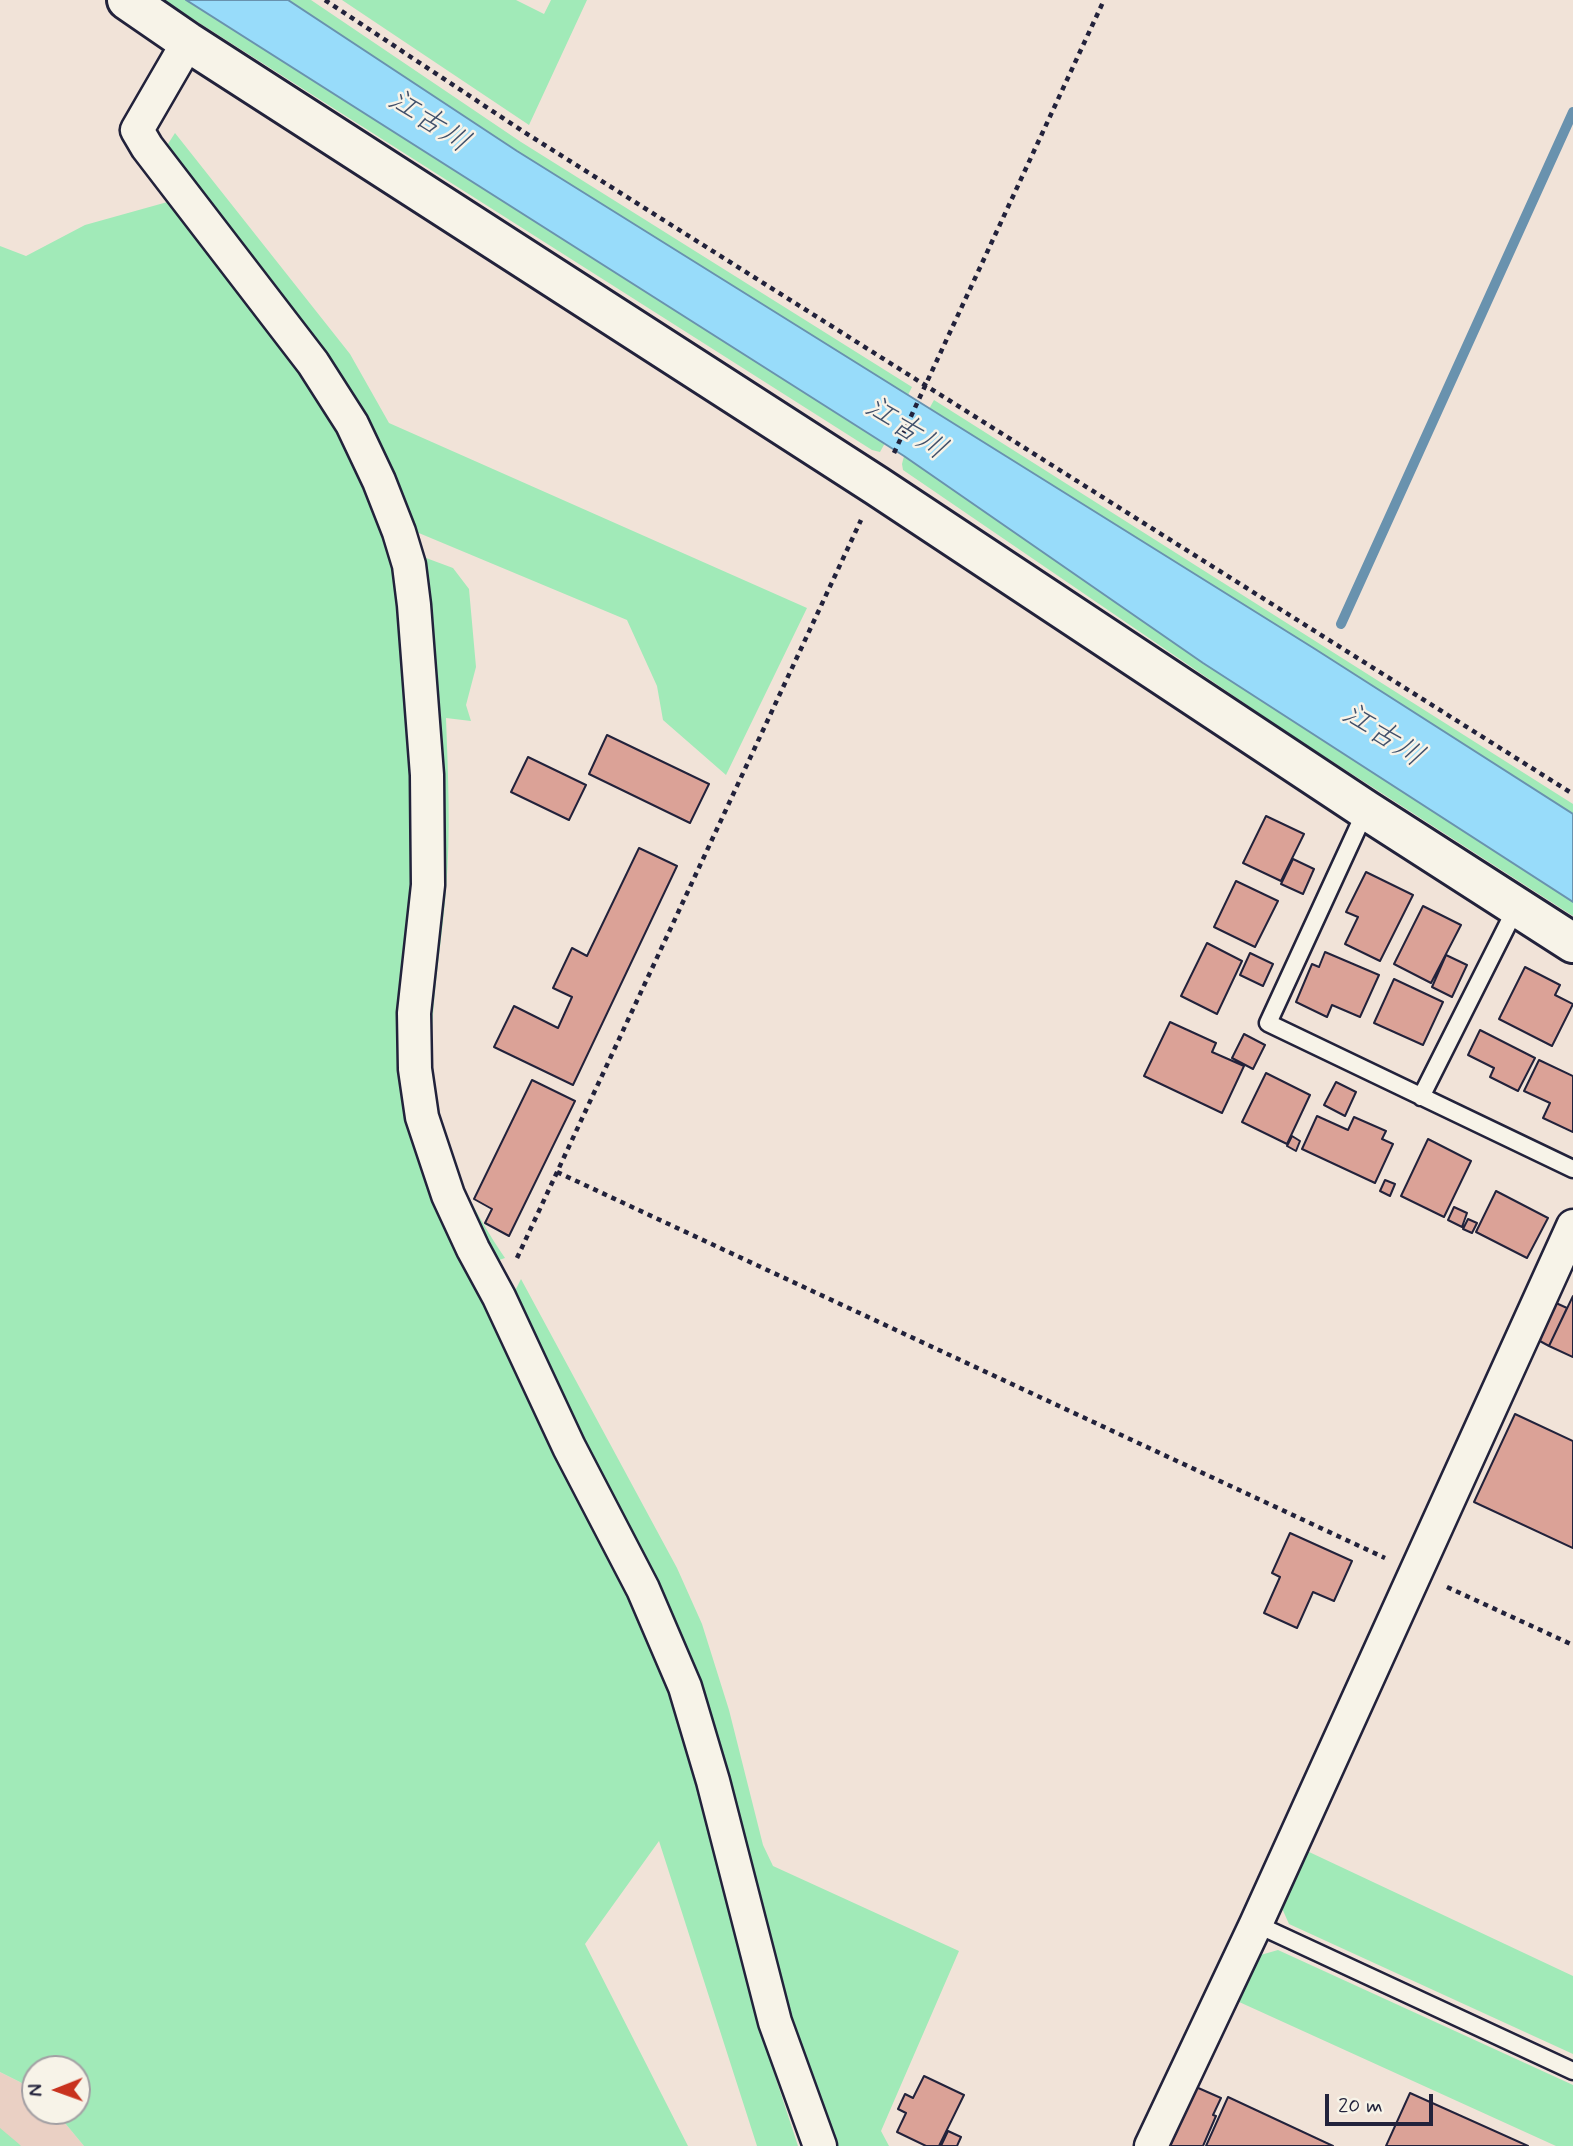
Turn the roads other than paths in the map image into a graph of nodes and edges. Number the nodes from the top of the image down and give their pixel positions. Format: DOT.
graph roads {
  1 [pos="127,0"];
  2 [pos="188,42"];
  3 [pos="1366,810"];
  4 [pos="1517,906"];
  5 [pos="1573,943"];
  6 [pos="1421,1097"];
  7 [pos="1573,1169"];
  8 [pos="1573,1226"];
  9 [pos="1256,1924"];
  10 [pos="1573,2071"];
  11 [pos="820,2146"];
  12 [pos="1150,2146"];
  1 -- 2 [label="street"];
  2 -- 3 [label="street"];
  2 -- 11 [label="street"];
  3 -- 4 [label="street"];
  3 -- 6 [label="lane"];
  4 -- 5 [label="street"];
  4 -- 6 [label="lane"];
  6 -- 7 [label="lane"];
  8 -- 9 [label="street"];
  9 -- 10 [label="lane"];
  9 -- 12 [label="street"];
}
